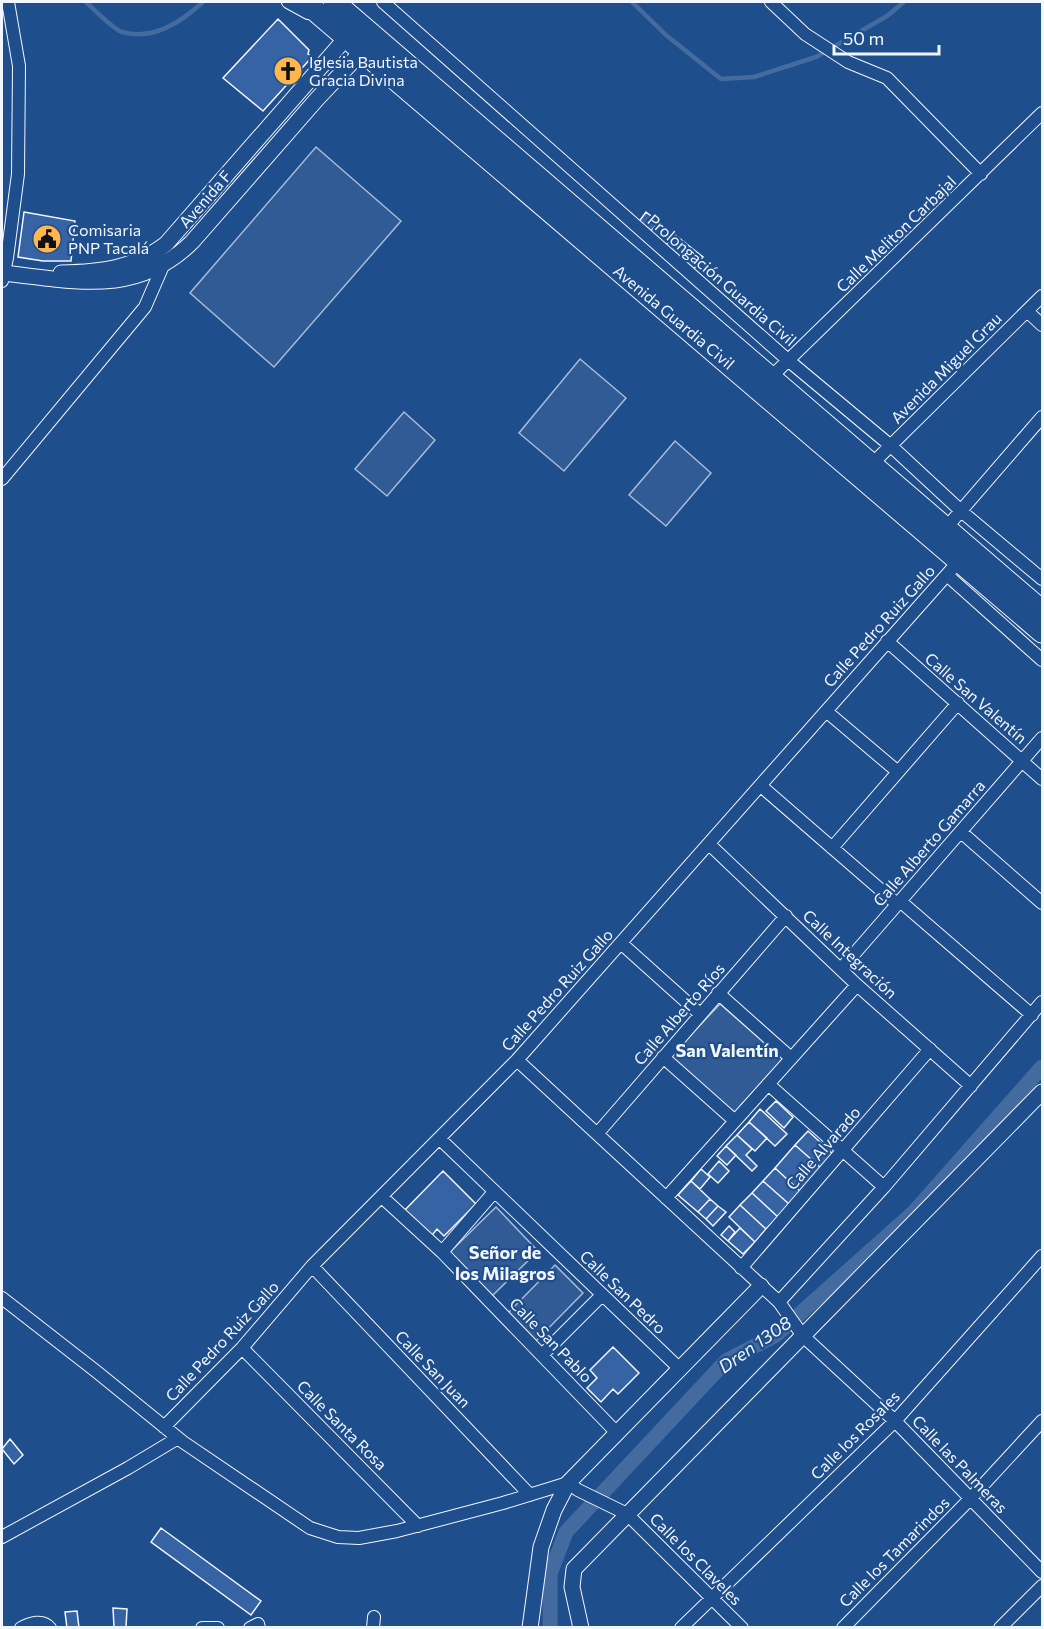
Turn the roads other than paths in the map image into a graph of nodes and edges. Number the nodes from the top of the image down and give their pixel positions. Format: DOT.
graph roads {
  1 [pos="8,2"];
  2 [pos="288,2"];
  3 [pos="305,2"];
  4 [pos="334,2"];
  5 [pos="383,2"];
  6 [pos="771,2"];
  7 [pos="354,29"];
  8 [pos="1042,113"];
  9 [pos="981,174"];
  10 [pos="163,256"];
  11 [pos="4,275"];
  12 [pos="1042,296"];
  13 [pos="1027,311"];
  14 [pos="1042,326"];
  15 [pos="789,361"];
  16 [pos="771,377"];
  17 [pos="1042,417"];
  18 [pos="891,446"];
  19 [pos="872,464"];
  20 [pos="2,479"];
  21 [pos="961,511"];
  22 [pos="946,528"];
  23 [pos="953,568"];
  24 [pos="1042,579"];
  25 [pos="1042,611"];
  26 [pos="1042,632"];
  27 [pos="887,642"];
  28 [pos="1042,660"];
  29 [pos="958,704"];
  30 [pos="826,711"];
  31 [pos="1042,738"];
  32 [pos="1023,761"];
  33 [pos="898,772"];
  34 [pos="1042,779"];
  35 [pos="761,786"];
  36 [pos="961,832"];
  37 [pos="709,844"];
  38 [pos="832,848"];
  39 [pos="899,903"];
  40 [pos="1042,903"];
  41 [pos="786,916"];
  42 [pos="622,944"];
  43 [pos="841,969"];
  44 [pos="857,985"];
  45 [pos="718,993"];
  46 [pos="1042,1002"];
  47 [pos="700,1014"];
  48 [pos="1032,1015"];
  49 [pos="930,1049"];
  50 [pos="663,1057"];
  51 [pos="791,1059"];
  52 [pos="518,1060"];
  53 [pos="768,1084"];
  54 [pos="971,1086"];
  55 [pos="1042,1092"];
  56 [pos="735,1121"];
  57 [pos="597,1134"];
  58 [pos="440,1138"];
  59 [pos="842,1150"];
  60 [pos="884,1187"];
  61 [pos="494,1192"];
  62 [pos="382,1197"];
  63 [pos="666,1198"];
  64 [pos="442,1252"];
  65 [pos="1042,1256"];
  66 [pos="312,1266"];
  67 [pos="741,1268"];
  68 [pos="761,1286"];
  69 [pos="602,1295"];
  70 [pos="2,1298"];
  71 [pos="778,1302"];
  72 [pos="803,1336"];
  73 [pos="242,1348"];
  74 [pos="542,1355"];
  75 [pos="680,1369"];
  76 [pos="1042,1420"];
  77 [pos="895,1421"];
  78 [pos="165,1427"];
  79 [pos="617,1433"];
  80 [pos="178,1438"];
  81 [pos="568,1483"];
  82 [pos="530,1495"];
  83 [pos="971,1498"];
  84 [pos="627,1514"];
  85 [pos="418,1526"];
  86 [pos="2,1537"];
  87 [pos="1042,1572"];
  88 [pos="1042,1587"];
  89 [pos="711,1599"];
  90 [pos="684,1626"];
  91 [pos="21,1628"];
  92 [pos="51,1628"];
  93 [pos="202,1628"];
  94 [pos="218,1628"];
  95 [pos="250,1628"];
  96 [pos="259,1628"];
  97 [pos="530,1628"];
  98 [pos="581,1628"];
  99 [pos="742,1628"];
  100 [pos="843,1628"];
  101 [pos="1000,1628"];
  1 -- 11 [label="street"];
  2 -- 7 [label="street"];
  3 -- 7 [label="highway, Avenida Guardia Civil"];
  4 -- 7 [label="highway, Avenida Guardia Civil"];
  5 -- 15 [label="street, Prolongación Guardia Civil"];
  6 -- 9 [label="street"];
  7 -- 10 [label="street, Avenida F"];
  7 -- 16 [label="highway, Avenida Guardia Civil"];
  7 -- 23 [label="highway, Avenida Guardia Civil"];
  8 -- 9 [label="street, Calle Meliton Carbajal"];
  9 -- 15 [label="street, Calle Meliton Carbajal"];
  10 -- 11 [label="street, Avenida F"];
  10 -- 20 [label="street"];
  12 -- 13 [label="street, Avenida Miguel Grau"];
  13 -- 14 [label="street"];
  13 -- 18 [label="street, Avenida Miguel Grau"];
  15 -- 16 [label="street, Calle Meliton Carbajal"];
  15 -- 18 [label="street, Prolongación Guardia Civil"];
  16 -- 19 [label="highway, Avenida Guardia Civil"];
  17 -- 21 [label="street"];
  18 -- 19 [label="street, Avenida Miguel Grau"];
  18 -- 21 [label="street, Prolongación Guardia Civil"];
  19 -- 22 [label="highway, Avenida Guardia Civil"];
  21 -- 22 [label="street"];
  21 -- 24 [label="street, Prolongación Guardia Civil"];
  22 -- 25 [label="highway, Avenida Guardia Civil"];
  23 -- 26 [label="highway, Avenida Guardia Civil"];
  23 -- 27 [label="street, Calle Pedro Ruiz Gallo"];
  23 -- 28 [label="street"];
  27 -- 29 [label="street, Calle San Valentín"];
  27 -- 30 [label="street, Calle Pedro Ruiz Gallo"];
  29 -- 32 [label="street, Calle San Valentín"];
  29 -- 33 [label="street"];
  30 -- 33 [label="street"];
  30 -- 35 [label="street, Calle Pedro Ruiz Gallo"];
  31 -- 32 [label="street, Calle Alberto Gamarra"];
  32 -- 34 [label="street, Calle San Valentín"];
  32 -- 36 [label="street, Calle Alberto Gamarra"];
  33 -- 38 [label="street"];
  35 -- 37 [label="street, Calle Pedro Ruiz Gallo"];
  35 -- 38 [label="street"];
  36 -- 39 [label="street, Calle Alberto Gamarra"];
  36 -- 40 [label="street"];
  37 -- 41 [label="street, Calle Integración"];
  37 -- 42 [label="street, Calle Pedro Ruiz Gallo"];
  38 -- 39 [label="street"];
  39 -- 43 [label="street, Calle Alberto Gamarra"];
  39 -- 48 [label="street"];
  41 -- 43 [label="street, Calle Integración"];
  41 -- 45 [label="street, Calle Alberto Ríos"];
  42 -- 47 [label="street"];
  42 -- 52 [label="street, Calle Pedro Ruiz Gallo"];
  43 -- 44 [label="street, Calle Integración"];
  44 -- 49 [label="street, Calle Integración"];
  44 -- 51 [label="street"];
  45 -- 47 [label="street, Calle Alberto Ríos"];
  45 -- 51 [label="street"];
  46 -- 48 [label="street"];
  47 -- 50 [label="street, Calle Alberto Ríos"];
  48 -- 54 [label="street"];
  49 -- 54 [label="street, Calle Integración"];
  49 -- 59 [label="street, Calle Alvarado"];
  50 -- 56 [label="street"];
  50 -- 57 [label="street, Calle Alberto Ríos"];
  51 -- 53 [label="street"];
  52 -- 57 [label="street, Calle las Palmeras"];
  52 -- 58 [label="street, Calle Pedro Ruiz Gallo"];
  53 -- 56 [label="street"];
  53 -- 59 [label="street"];
  54 -- 60 [label="street"];
  55 -- 72 [label="street"];
  56 -- 63 [label="street"];
  57 -- 63 [label="street, Calle las Palmeras"];
  58 -- 61 [label="street, Calle San Pedro"];
  58 -- 62 [label="street, Calle Pedro Ruiz Gallo"];
  59 -- 60 [label="street"];
  59 -- 67 [label="street, Calle Alvarado"];
  60 -- 71 [label="street"];
  61 -- 64 [label="street"];
  61 -- 69 [label="street, Calle San Pedro"];
  62 -- 64 [label="street, Calle San Pablo"];
  62 -- 66 [label="street, Calle Pedro Ruiz Gallo"];
  63 -- 67 [label="street, Calle las Palmeras"];
  64 -- 74 [label="street, Calle San Pablo"];
  65 -- 77 [label="street, Calle los Rosales"];
  66 -- 73 [label="street, Calle Pedro Ruiz Gallo"];
  66 -- 82 [label="street, Calle San Juan"];
  67 -- 68 [label="street, Calle las Palmeras"];
  68 -- 71 [label="street, Calle las Palmeras"];
  68 -- 75 [label="street"];
  69 -- 74 [label="street"];
  69 -- 75 [label="street, Calle San Pedro"];
  70 -- 78 [label="street"];
  71 -- 72 [label="street, Calle las Palmeras"];
  72 -- 77 [label="street, Calle las Palmeras"];
  72 -- 84 [label="street"];
  73 -- 78 [label="street, Calle Pedro Ruiz Gallo"];
  73 -- 85 [label="street, Calle Santa Rosa"];
  74 -- 79 [label="street, Calle San Pablo"];
  75 -- 79 [label="street"];
  76 -- 83 [label="street, Calle los Tamarindos"];
  77 -- 83 [label="street, Calle las Palmeras"];
  77 -- 89 [label="street, Calle los Rosales"];
  78 -- 80 [label="street"];
  79 -- 81 [label="street"];
  80 -- 85 [label="street"];
  80 -- 86 [label="street"];
  81 -- 82 [label="street"];
  81 -- 84 [label="street, Calle los Claveles"];
  81 -- 97 [label="street"];
  82 -- 85 [label="street"];
  83 -- 87 [label="street, Calle las Palmeras"];
  83 -- 100 [label="street, Calle los Tamarindos"];
  84 -- 89 [label="street, Calle los Claveles"];
  84 -- 98 [label="street"];
  88 -- 101 [label="street"];
  89 -- 90 [label="street, Calle los Rosales"];
  89 -- 99 [label="street, Calle los Claveles"];
  91 -- 92 [label="street"];
  93 -- 94 [label="street"];
  95 -- 96 [label="street"];
}
